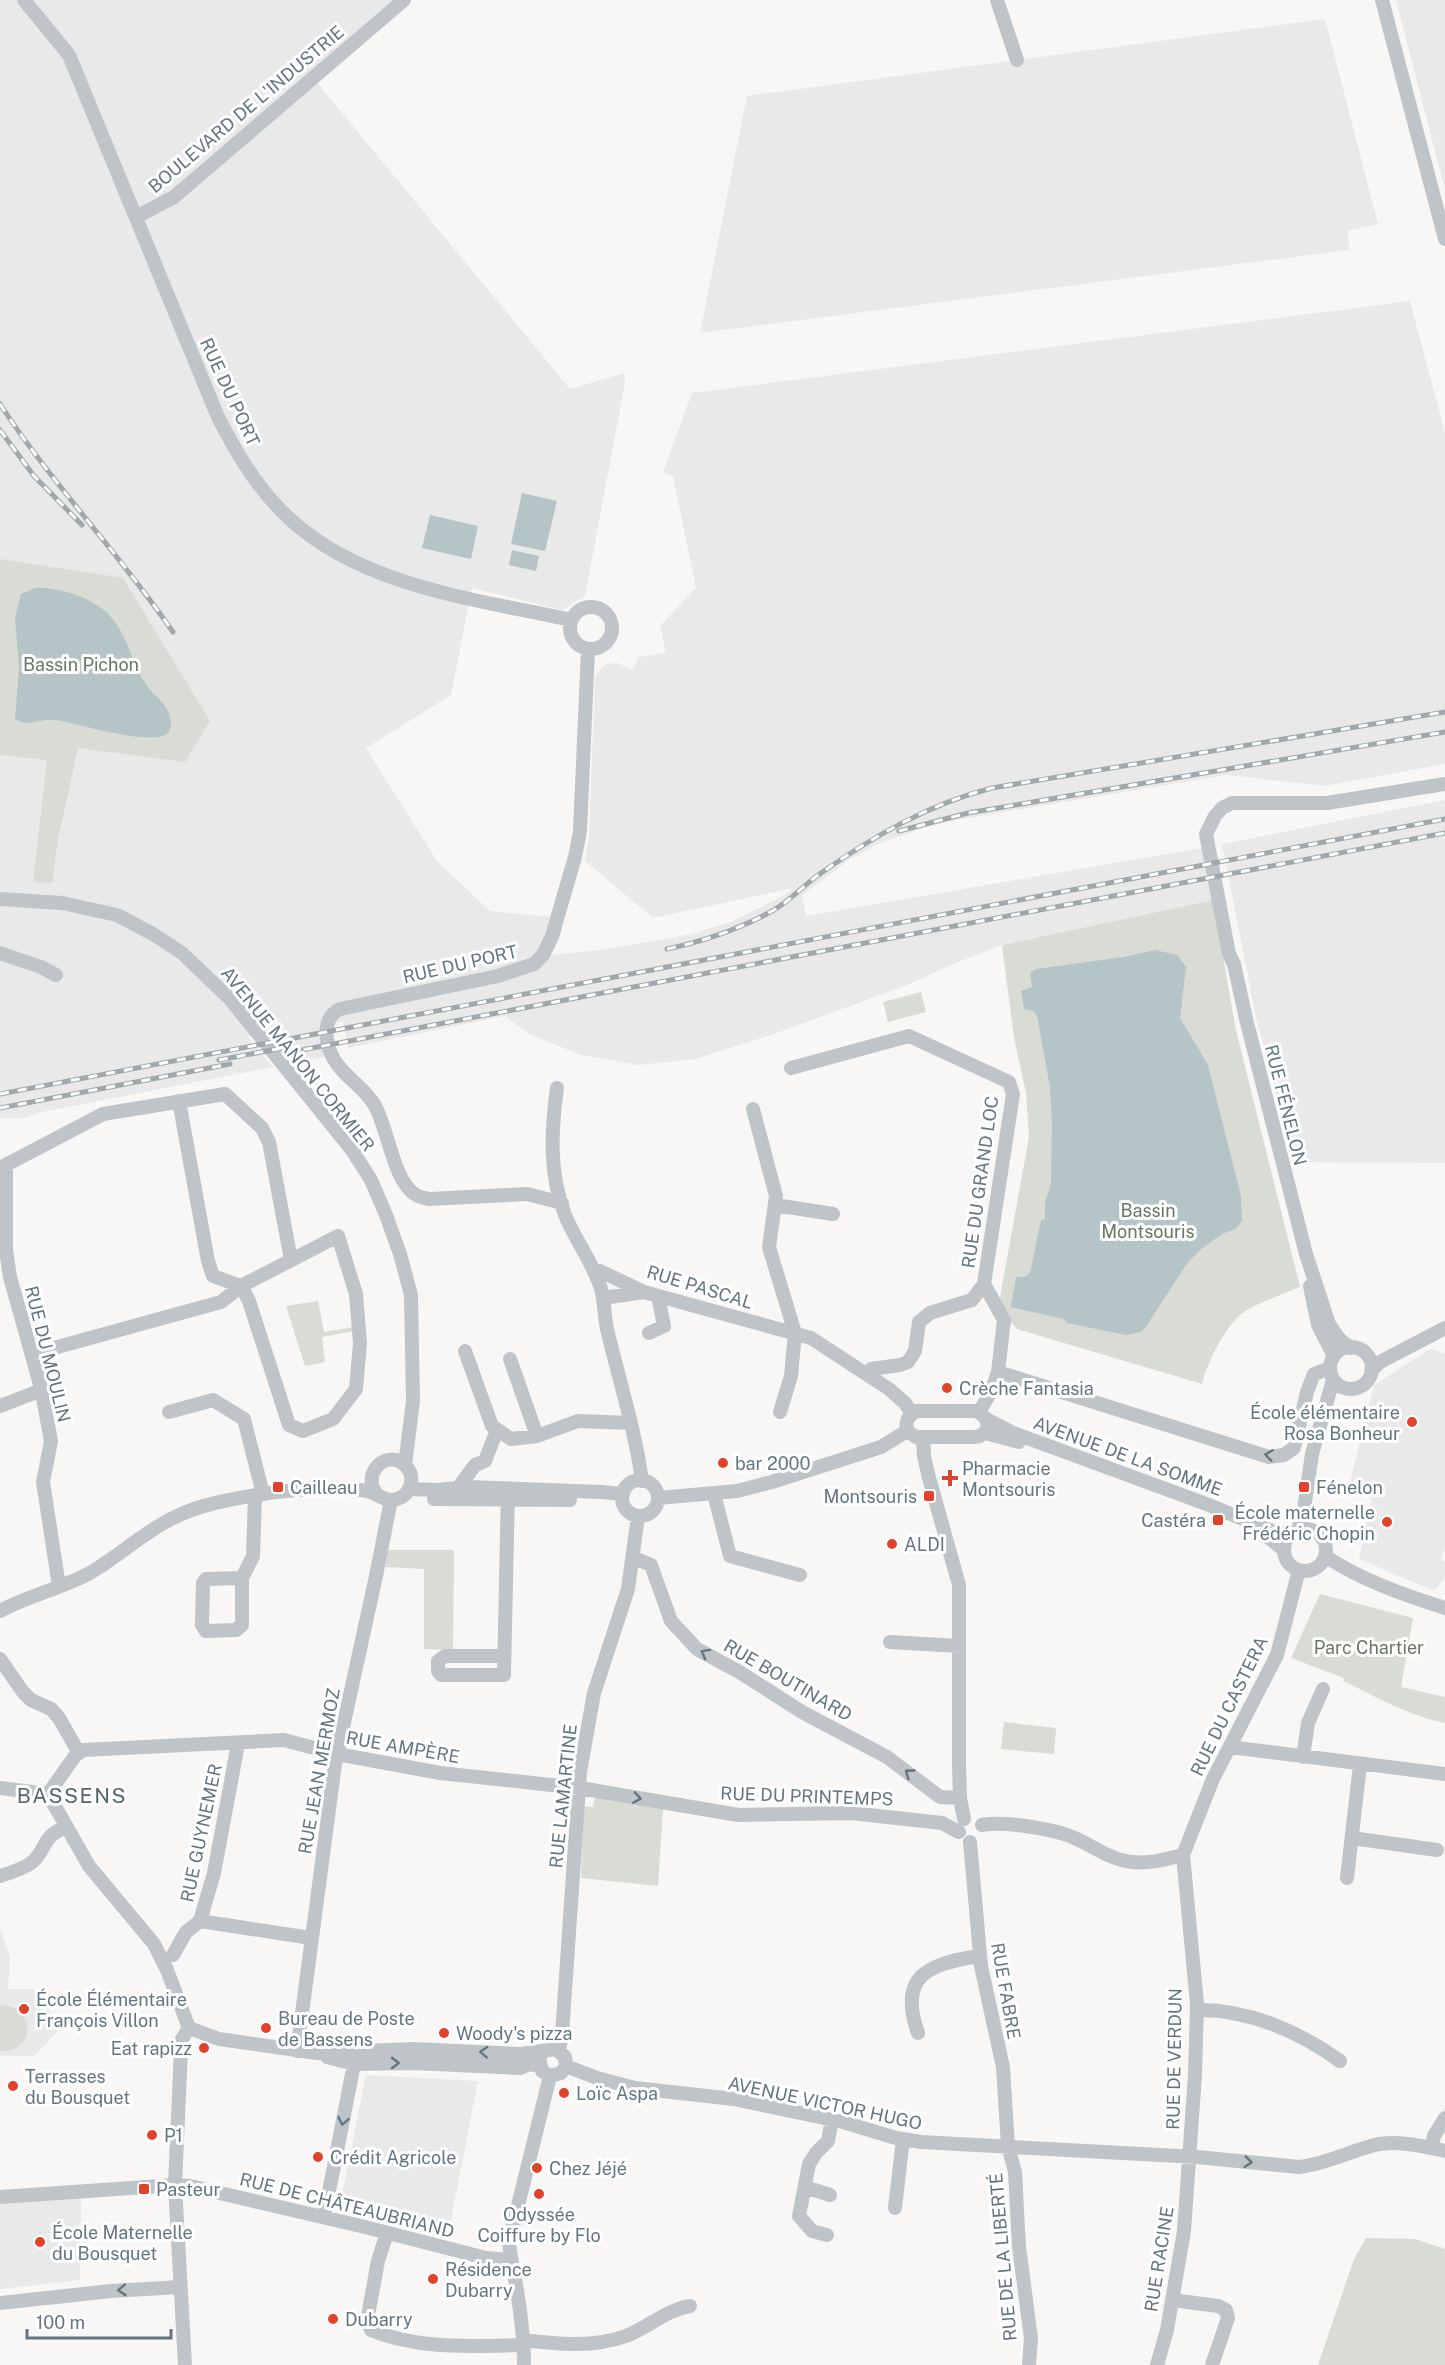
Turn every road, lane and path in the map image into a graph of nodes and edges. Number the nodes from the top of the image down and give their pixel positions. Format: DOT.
graph roads {
  1 [pos="24,0"];
  2 [pos="404,0"];
  3 [pos="997,0"];
  4 [pos="1382,0"];
  5 [pos="1017,60"];
  6 [pos="136,218"];
  7 [pos="1445,239"];
  8 [pos="571,620"];
  9 [pos="588,649"];
  10 [pos="1445,784"];
  11 [pos="0,900"];
  12 [pos="0,953"];
  13 [pos="56,975"];
  14 [pos="791,1068"];
  15 [pos="557,1088"];
  16 [pos="179,1101"];
  17 [pos="753,1109"];
  18 [pos="3,1167"];
  19 [pos="562,1203"];
  20 [pos="775,1205"];
  21 [pos="833,1214"];
  22 [pos="3,1251"];
  23 [pos="1306,1254"];
  24 [pos="291,1260"];
  25 [pos="595,1272"];
  26 [pos="984,1284"];
  27 [pos="241,1287"];
  28 [pos="651,1294"];
  29 [pos="603,1298"];
  30 [pos="1445,1328"];
  31 [pos="649,1333"];
  32 [pos="795,1333"];
  33 [pos="1416,1344"];
  34 [pos="1351,1348"];
  35 [pos="465,1351"];
  36 [pos="1365,1353"];
  37 [pos="32,1354"];
  38 [pos="510,1359"];
  39 [pos="1371,1371"];
  40 [pos="998,1372"];
  41 [pos="1335,1373"];
  42 [pos="867,1374"];
  43 [pos="41,1388"];
  44 [pos="0,1406"];
  45 [pos="169,1412"];
  46 [pos="780,1412"];
  47 [pos="912,1414"];
  48 [pos="984,1422"];
  49 [pos="631,1423"];
  50 [pos="497,1430"];
  51 [pos="907,1431"];
  52 [pos="537,1436"];
  53 [pos="923,1438"];
  54 [pos="399,1462"];
  55 [pos="371,1474"];
  56 [pos="642,1481"];
  57 [pos="465,1486"];
  58 [pos="409,1489"];
  59 [pos="324,1490"];
  60 [pos="376,1493"];
  61 [pos="623,1494"];
  62 [pos="714,1494"];
  63 [pos="259,1495"];
  64 [pos="508,1495"];
  65 [pos="431,1496"];
  66 [pos="658,1498"];
  67 [pos="390,1500"];
  68 [pos="638,1516"];
  69 [pos="1300,1531"];
  70 [pos="1284,1550"];
  71 [pos="1325,1556"];
  72 [pos="634,1558"];
  73 [pos="1299,1570"];
  74 [pos="800,1575"];
  75 [pos="242,1578"];
  76 [pos="59,1586"];
  77 [pos="1445,1608"];
  78 [pos="0,1611"];
  79 [pos="890,1642"];
  80 [pos="959,1646"];
  81 [pos="504,1656"];
  82 [pos="0,1659"];
  83 [pos="1323,1689"];
  84 [pos="238,1744"];
  85 [pos="1230,1747"];
  86 [pos="79,1753"];
  87 [pos="337,1754"];
  88 [pos="1303,1757"];
  89 [pos="1360,1765"];
  90 [pos="1445,1774"];
  91 [pos="0,1788"];
  92 [pos="580,1788"];
  93 [pos="48,1794"];
  94 [pos="960,1798"];
  95 [pos="982,1825"];
  96 [pos="962,1826"];
  97 [pos="67,1827"];
  98 [pos="1352,1838"];
  99 [pos="970,1842"];
  100 [pos="1437,1850"];
  101 [pos="1183,1855"];
  102 [pos="0,1876"];
  103 [pos="1347,1878"];
  104 [pos="200,1921"];
  105 [pos="311,1938"];
  106 [pos="173,1955"];
  107 [pos="980,1956"];
  108 [pos="1197,2010"];
  109 [pos="189,2028"];
  110 [pos="918,2033"];
  111 [pos="559,2050"];
  112 [pos="297,2051"];
  113 [pos="317,2053"];
  114 [pos="541,2059"];
  115 [pos="1340,2061"];
  116 [pos="354,2064"];
  117 [pos="566,2066"];
  118 [pos="550,2076"];
  119 [pos="1445,2118"];
  120 [pos="832,2120"];
  121 [pos="903,2139"];
  122 [pos="1008,2146"];
  123 [pos="1438,2149"];
  124 [pos="1190,2157"];
  125 [pos="175,2185"];
  126 [pos="805,2187"];
  127 [pos="830,2195"];
  128 [pos="0,2197"];
  129 [pos="895,2208"];
  130 [pos="324,2217"];
  131 [pos="387,2233"];
  132 [pos="827,2235"];
  133 [pos="510,2260"];
  134 [pos="180,2287"];
  135 [pos="1172,2300"];
  136 [pos="0,2303"];
  137 [pos="690,2306"];
  138 [pos="523,2343"];
  139 [pos="185,2365"];
  140 [pos="524,2365"];
  141 [pos="1029,2365"];
  142 [pos="1156,2365"];
  143 [pos="1212,2365"];
  1 -- 6 [label="street, RUE DU PORT"];
  2 -- 6 [label="street, BOULEVARD DE L'INDUSTRIE"];
  3 -- 5 [label="street"];
  4 -- 7 [label="street"];
  6 -- 8 [label="street, RUE DU PORT"];
  8 -- 9 [label="street"];
  8 -- 9 [label="street"];
  9 -- 19 [label="street, RUE DU PORT"];
  10 -- 23 [label="street, RUE FÉNELON"];
  11 -- 54 [label="street, AVENUE MANON CORMIER"];
  12 -- 13 [label="street"];
  14 -- 26 [label="street, RUE DU GRAND LOC"];
  15 -- 19 [label="street"];
  16 -- 18 [label="street"];
  16 -- 24 [label="street"];
  16 -- 27 [label="street"];
  17 -- 20 [label="street"];
  18 -- 22 [label="street, RUE DU MOULIN"];
  19 -- 25 [label="street"];
  20 -- 21 [label="street"];
  20 -- 32 [label="street"];
  22 -- 37 [label="street, RUE DU MOULIN"];
  23 -- 34 [label="street, RUE FÉNELON"];
  23 -- 41 [label="street, RUE FÉNELON"];
  24 -- 27 [label="street"];
  24 -- 27 [label="street"];
  25 -- 28 [label="street, RUE PASCAL"];
  25 -- 29 [label="street"];
  26 -- 40 [label="street"];
  26 -- 42 [label="street, RUE DU GRAND LOC"];
  27 -- 37 [label="street"];
  28 -- 29 [label="street"];
  28 -- 31 [label="street"];
  28 -- 32 [label="street, RUE PASCAL"];
  29 -- 49 [label="street"];
  30 -- 33 [label="street"];
  32 -- 42 [label="street, RUE PASCAL"];
  32 -- 46 [label="street"];
  33 -- 36 [label="street"];
  33 -- 39 [label="street"];
  34 -- 36 [label="street"];
  34 -- 41 [label="street"];
  35 -- 50 [label="street"];
  36 -- 39 [label="street"];
  37 -- 43 [label="street, RUE DU MOULIN"];
  38 -- 52 [label="street"];
  39 -- 41 [label="street"];
  41 -- 40 [label="street, one-way"];
  40 -- 48 [label="street"];
  41 -- 69 [label="street"];
  42 -- 47 [label="street, RUE PASCAL"];
  43 -- 44 [label="street"];
  43 -- 76 [label="street, RUE DU MOULIN"];
  45 -- 63 [label="street"];
  47 -- 48 [label="street"];
  47 -- 51 [label="street"];
  48 -- 53 [label="street"];
  48 -- 69 [label="street, AVENUE DE LA SOMME"];
  48 -- 70 [label="street, AVENUE DE LA SOMME"];
  49 -- 52 [label="street"];
  49 -- 56 [label="street"];
  50 -- 52 [label="street"];
  50 -- 57 [label="street"];
  51 -- 53 [label="street"];
  51 -- 62 [label="street"];
  53 -- 80 [label="street"];
  54 -- 55 [label="street"];
  54 -- 57 [label="street"];
  54 -- 58 [label="street"];
  55 -- 59 [label="street"];
  55 -- 60 [label="street"];
  56 -- 61 [label="street"];
  56 -- 66 [label="street"];
  57 -- 64 [label="street"];
  57 -- 65 [label="street"];
  58 -- 65 [label="street"];
  58 -- 67 [label="street"];
  59 -- 60 [label="street"];
  59 -- 63 [label="street"];
  60 -- 67 [label="street"];
  61 -- 64 [label="street"];
  61 -- 68 [label="street"];
  62 -- 66 [label="street"];
  62 -- 74 [label="street"];
  63 -- 75 [label="street"];
  63 -- 76 [label="street"];
  64 -- 65 [label="street"];
  64 -- 81 [label="street"];
  66 -- 68 [label="street"];
  67 -- 87 [label="street, RUE JEAN MERMOZ"];
  68 -- 72 [label="street, RUE LAMARTINE"];
  69 -- 70 [label="street"];
  69 -- 71 [label="street"];
  70 -- 73 [label="street"];
  71 -- 73 [label="street"];
  71 -- 77 [label="street"];
  72 -- 92 [label="street, RUE LAMARTINE"];
  94 -- 72 [label="street, RUE BOUTINARD, one-way"];
  73 -- 85 [label="street, RUE DU CASTERA"];
  75 -- 75 [label="street"];
  76 -- 78 [label="street"];
  79 -- 80 [label="street"];
  80 -- 94 [label="street"];
  82 -- 86 [label="street"];
  83 -- 88 [label="street"];
  84 -- 86 [label="street, RUE AMPÈRE"];
  84 -- 87 [label="street, RUE AMPÈRE"];
  84 -- 104 [label="street, RUE GUYNEMER"];
  85 -- 88 [label="street"];
  85 -- 101 [label="street, RUE DU CASTERA"];
  86 -- 93 [label="street"];
  87 -- 92 [label="street, RUE AMPÈRE"];
  87 -- 105 [label="street, RUE JEAN MERMOZ"];
  88 -- 89 [label="street"];
  89 -- 90 [label="street"];
  89 -- 98 [label="street"];
  91 -- 93 [label="street"];
  92 -- 96 [label="street, RUE DU PRINTEMPS, one-way"];
  92 -- 111 [label="street, RUE LAMARTINE"];
  93 -- 97 [label="street"];
  94 -- 96 [label="street"];
  95 -- 96 [label="street"];
  95 -- 99 [label="street"];
  95 -- 101 [label="street"];
  96 -- 99 [label="street"];
  97 -- 102 [label="street"];
  97 -- 109 [label="street"];
  98 -- 100 [label="street"];
  98 -- 103 [label="street"];
  99 -- 107 [label="street, RUE FABRE"];
  101 -- 108 [label="street, RUE DE VERDUN"];
  104 -- 105 [label="street"];
  104 -- 106 [label="street, RUE GUYNEMER"];
  105 -- 112 [label="street, RUE JEAN MERMOZ"];
  107 -- 110 [label="street"];
  107 -- 122 [label="street, RUE FABRE"];
  108 -- 115 [label="street"];
  108 -- 124 [label="street, RUE DE VERDUN"];
  109 -- 112 [label="street"];
  109 -- 125 [label="street"];
  111 -- 114 [label="street"];
  111 -- 117 [label="street"];
  112 -- 113 [label="street"];
  114 -- 113 [label="street, one-way"];
  113 -- 116 [label="street"];
  116 -- 114 [label="street, one-way"];
  114 -- 118 [label="street"];
  116 -- 130 [label="street, one-way"];
  117 -- 118 [label="street"];
  117 -- 120 [label="street, AVENUE VICTOR HUGO"];
  118 -- 133 [label="street"];
  119 -- 123 [label="street"];
  120 -- 121 [label="street, AVENUE VICTOR HUGO"];
  120 -- 126 [label="street"];
  121 -- 122 [label="street, AVENUE VICTOR HUGO"];
  121 -- 129 [label="street"];
  122 -- 124 [label="street, AVENUE VICTOR HUGO"];
  122 -- 141 [label="street, RUE DE LA LIBERTÉ"];
  124 -- 123 [label="street, AVENUE VICTOR HUGO, one-way"];
  124 -- 135 [label="street, RUE RACINE"];
  125 -- 128 [label="street, RUE DE CHÂTEAUBRIAND"];
  125 -- 130 [label="street, RUE DE CHÂTEAUBRIAND"];
  125 -- 134 [label="street"];
  126 -- 127 [label="street"];
  126 -- 132 [label="street"];
  130 -- 131 [label="street, RUE DE CHÂTEAUBRIAND"];
  131 -- 133 [label="street, RUE DE CHÂTEAUBRIAND"];
  131 -- 138 [label="street"];
  133 -- 138 [label="street"];
  134 -- 136 [label="street, one-way"];
  134 -- 139 [label="street"];
  135 -- 142 [label="street, RUE RACINE"];
  135 -- 143 [label="street"];
  137 -- 138 [label="street"];
  138 -- 140 [label="street"];
}
